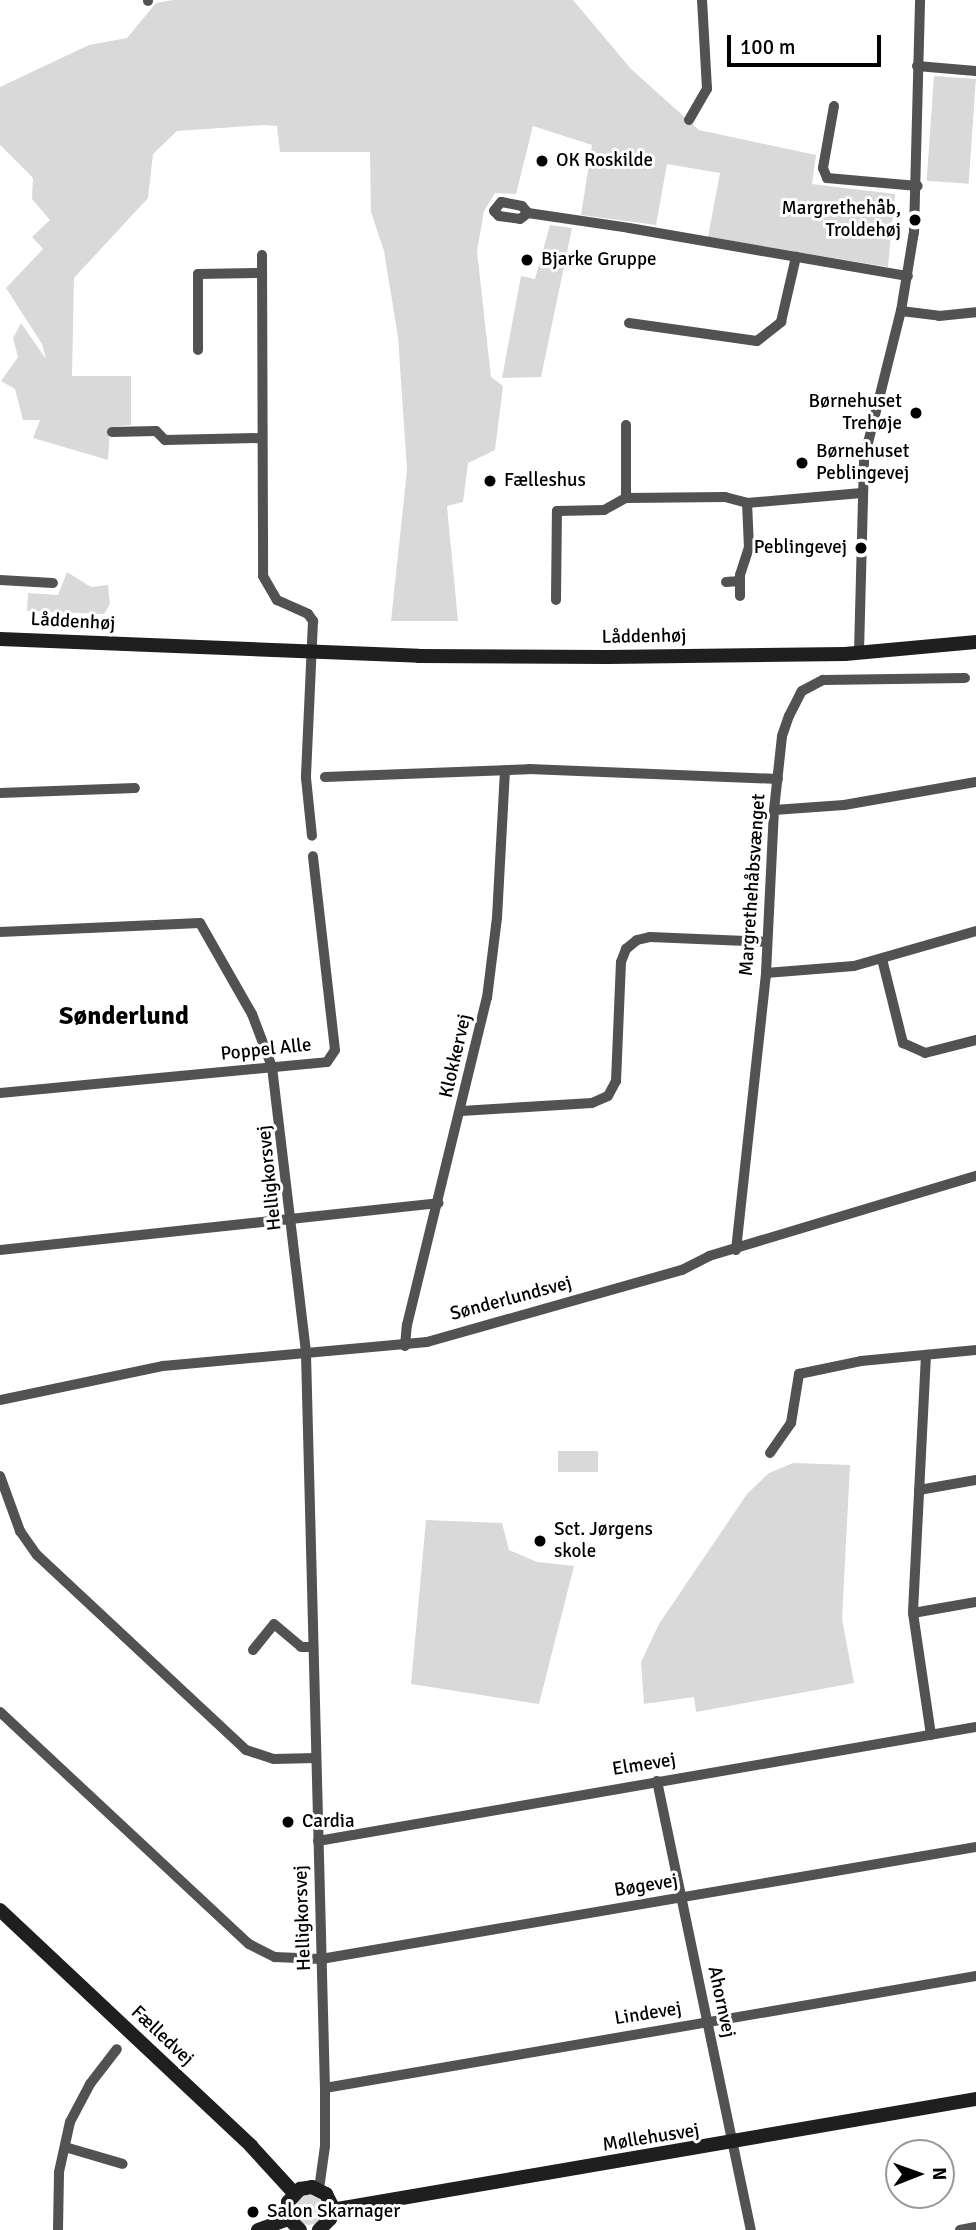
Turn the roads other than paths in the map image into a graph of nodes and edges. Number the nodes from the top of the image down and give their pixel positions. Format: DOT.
graph roads {
  1 [pos="702,0"];
  2 [pos="920,0"];
  3 [pos="917,66"];
  4 [pos="976,71"];
  5 [pos="834,106"];
  6 [pos="689,120"];
  7 [pos="918,186"];
  8 [pos="528,213"];
  9 [pos="262,255"];
  10 [pos="796,257"];
  11 [pos="262,274"];
  12 [pos="908,276"];
  13 [pos="901,312"];
  14 [pos="976,312"];
  15 [pos="629,323"];
  16 [pos="198,350"];
  17 [pos="626,425"];
  18 [pos="112,432"];
  19 [pos="262,438"];
  20 [pos="862,493"];
  21 [pos="626,498"];
  22 [pos="747,503"];
  23 [pos="0,580"];
  24 [pos="740,581"];
  25 [pos="726,582"];
  26 [pos="53,583"];
  27 [pos="740,596"];
  28 [pos="556,600"];
  29 [pos="0,639"];
  30 [pos="976,642"];
  31 [pos="312,652"];
  32 [pos="859,652"];
  33 [pos="965,678"];
  34 [pos="505,770"];
  35 [pos="325,777"];
  36 [pos="778,779"];
  37 [pos="976,782"];
  38 [pos="135,788"];
  39 [pos="0,793"];
  40 [pos="774,810"];
  41 [pos="312,836"];
  42 [pos="313,856"];
  43 [pos="976,931"];
  44 [pos="0,932"];
  45 [pos="767,942"];
  46 [pos="882,959"];
  47 [pos="766,973"];
  48 [pos="976,1040"];
  49 [pos="272,1067"];
  50 [pos="0,1093"];
  51 [pos="461,1111"];
  52 [pos="976,1176"];
  53 [pos="438,1203"];
  54 [pos="292,1218"];
  55 [pos="0,1250"];
  56 [pos="736,1250"];
  57 [pos="405,1346"];
  58 [pos="976,1350"];
  59 [pos="306,1354"];
  60 [pos="926,1355"];
  61 [pos="0,1400"];
  62 [pos="770,1453"];
  63 [pos="0,1476"];
  64 [pos="976,1480"];
  65 [pos="919,1490"];
  66 [pos="976,1602"];
  67 [pos="913,1613"];
  68 [pos="313,1647"];
  69 [pos="254,1650"];
  70 [pos="0,1713"];
  71 [pos="976,1727"];
  72 [pos="931,1735"];
  73 [pos="316,1758"];
  74 [pos="657,1781"];
  75 [pos="318,1841"];
  76 [pos="976,1847"];
  77 [pos="682,1898"];
  78 [pos="0,1910"];
  79 [pos="321,1959"];
  80 [pos="976,1976"];
  81 [pos="708,2022"];
  82 [pos="117,2049"];
  83 [pos="325,2088"];
  84 [pos="976,2099"];
  85 [pos="733,2144"];
  86 [pos="65,2147"];
  87 [pos="123,2164"];
  88 [pos="318,2189"];
  89 [pos="294,2193"];
  90 [pos="332,2210"];
  91 [pos="294,2225"];
  92 [pos="976,2227"];
  93 [pos="58,2230"];
  94 [pos="258,2230"];
  95 [pos="319,2230"];
  96 [pos="751,2230"];
  97 [pos="960,2230"];
  1 -- 6 [label="street"];
  2 -- 3 [label="street"];
  3 -- 4 [label="street"];
  3 -- 7 [label="street"];
  5 -- 7 [label="street"];
  7 -- 12 [label="street"];
  8 -- 10 [label="street"];
  9 -- 11 [label="street"];
  10 -- 12 [label="street"];
  10 -- 15 [label="street"];
  11 -- 16 [label="street"];
  11 -- 19 [label="street"];
  12 -- 13 [label="street"];
  13 -- 14 [label="street"];
  13 -- 20 [label="street"];
  17 -- 21 [label="street"];
  18 -- 19 [label="street"];
  19 -- 31 [label="street"];
  20 -- 22 [label="street"];
  20 -- 32 [label="street"];
  21 -- 22 [label="street"];
  21 -- 28 [label="street"];
  22 -- 24 [label="street"];
  23 -- 26 [label="street"];
  24 -- 25 [label="street"];
  24 -- 27 [label="street"];
  29 -- 31 [label="street, Låddenhøj"];
  30 -- 32 [label="street, Låddenhøj"];
  31 -- 32 [label="street, Låddenhøj"];
  31 -- 41 [label="street"];
  33 -- 36 [label="street, Margrethehåbsvænget"];
  34 -- 35 [label="street"];
  34 -- 36 [label="street"];
  34 -- 51 [label="street, Klokkervej"];
  36 -- 40 [label="street, Margrethehåbsvænget"];
  37 -- 40 [label="street"];
  38 -- 39 [label="street"];
  40 -- 45 [label="street, Margrethehåbsvænget"];
  42 -- 49 [label="street, Poppel Alle"];
  43 -- 46 [label="street"];
  44 -- 49 [label="street, Helligkorsvej"];
  45 -- 47 [label="street, Margrethehåbsvænget"];
  45 -- 51 [label="street"];
  46 -- 47 [label="street"];
  46 -- 48 [label="street"];
  47 -- 56 [label="street, Margrethehåbsvænget"];
  49 -- 50 [label="street, Poppel Alle"];
  49 -- 54 [label="street, Helligkorsvej"];
  51 -- 53 [label="street, Klokkervej"];
  52 -- 56 [label="street, Sønderlundsvej"];
  53 -- 54 [label="street"];
  53 -- 57 [label="street, Klokkervej"];
  54 -- 55 [label="street"];
  54 -- 59 [label="street, Helligkorsvej"];
  56 -- 57 [label="street, Sønderlundsvej"];
  57 -- 59 [label="street, Sønderlundsvej"];
  58 -- 60 [label="street"];
  59 -- 61 [label="street, Sønderlundsvej"];
  59 -- 68 [label="street, Helligkorsvej"];
  60 -- 62 [label="street"];
  60 -- 65 [label="street"];
  63 -- 73 [label="street"];
  64 -- 65 [label="street"];
  65 -- 67 [label="street"];
  66 -- 67 [label="street"];
  67 -- 72 [label="street"];
  68 -- 69 [label="street"];
  68 -- 73 [label="street, Helligkorsvej"];
  70 -- 79 [label="street, Bøgevej"];
  71 -- 72 [label="street, Elmevej"];
  72 -- 74 [label="street, Elmevej"];
  73 -- 75 [label="street, Helligkorsvej"];
  74 -- 75 [label="street, Elmevej"];
  74 -- 77 [label="street, Ahornvej"];
  75 -- 79 [label="street, Helligkorsvej"];
  76 -- 77 [label="street, Bøgevej"];
  77 -- 79 [label="street, Bøgevej"];
  77 -- 81 [label="street, Ahornvej"];
  78 -- 89 [label="street, Fælledvej"];
  79 -- 83 [label="street, Helligkorsvej"];
  80 -- 81 [label="street, Lindevej"];
  81 -- 83 [label="street, Lindevej"];
  81 -- 85 [label="street, Ahornvej"];
  82 -- 86 [label="street"];
  83 -- 88 [label="street, Helligkorsvej"];
  84 -- 85 [label="street, Møllehusvej"];
  85 -- 90 [label="street, Møllehusvej"];
  85 -- 96 [label="street, Ahornvej"];
  86 -- 87 [label="street"];
  86 -- 93 [label="street"];
  88 -- 89 [label="street"];
  88 -- 90 [label="street"];
  89 -- 91 [label="street"];
  90 -- 95 [label="street"];
  91 -- 94 [label="street"];
  92 -- 97 [label="street"];
}
